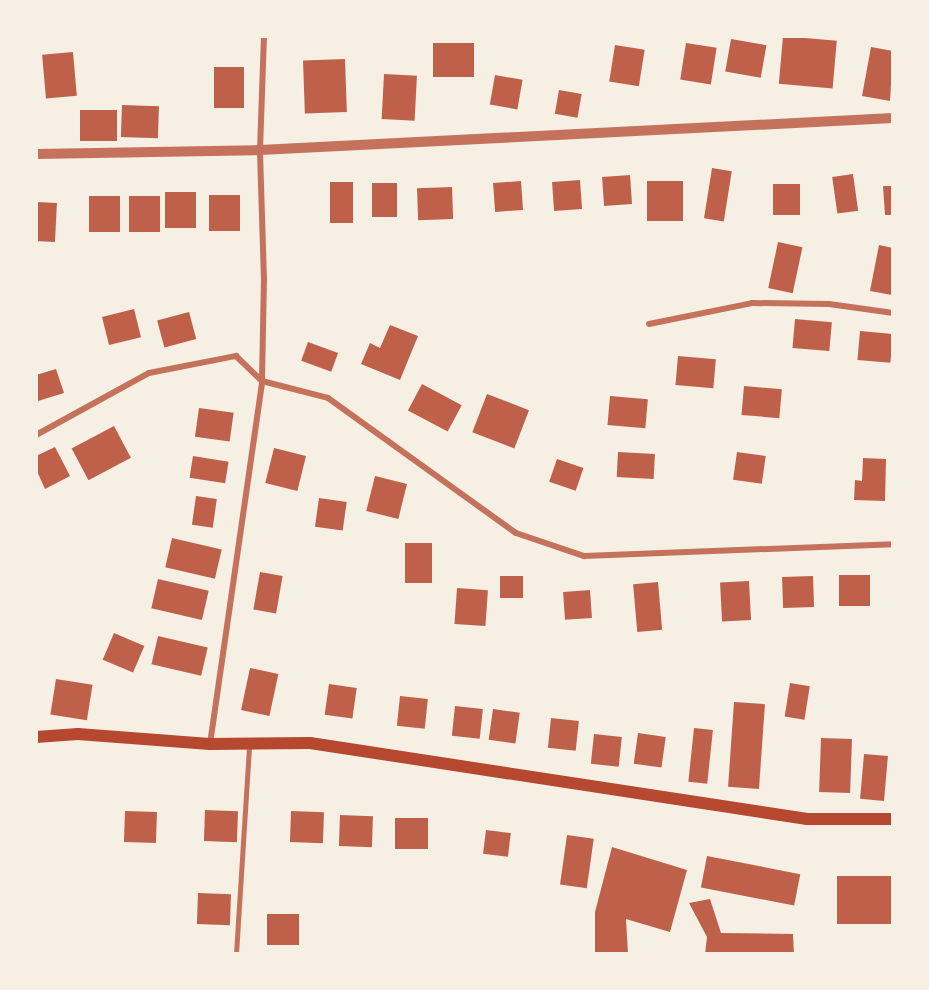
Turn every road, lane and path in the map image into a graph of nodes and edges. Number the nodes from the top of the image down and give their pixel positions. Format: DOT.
graph roads {
  1 [pos="264,36"];
  2 [pos="893,118"];
  3 [pos="260,150"];
  4 [pos="36,154"];
  5 [pos="893,313"];
  6 [pos="649,324"];
  7 [pos="262,381"];
  8 [pos="36,435"];
  9 [pos="893,544"];
  10 [pos="36,736"];
  11 [pos="249,743"];
  12 [pos="210,744"];
  13 [pos="893,819"];
  14 [pos="236,954"];
  1 -- 3 [label="street"];
  2 -- 3 [label="street"];
  3 -- 4 [label="street"];
  3 -- 7 [label="street"];
  5 -- 6 [label="street"];
  7 -- 8 [label="street"];
  7 -- 9 [label="street"];
  7 -- 12 [label="street"];
  10 -- 12 [label="main road"];
  11 -- 12 [label="main road"];
  11 -- 13 [label="main road"];
  11 -- 14 [label="lane"];
}
